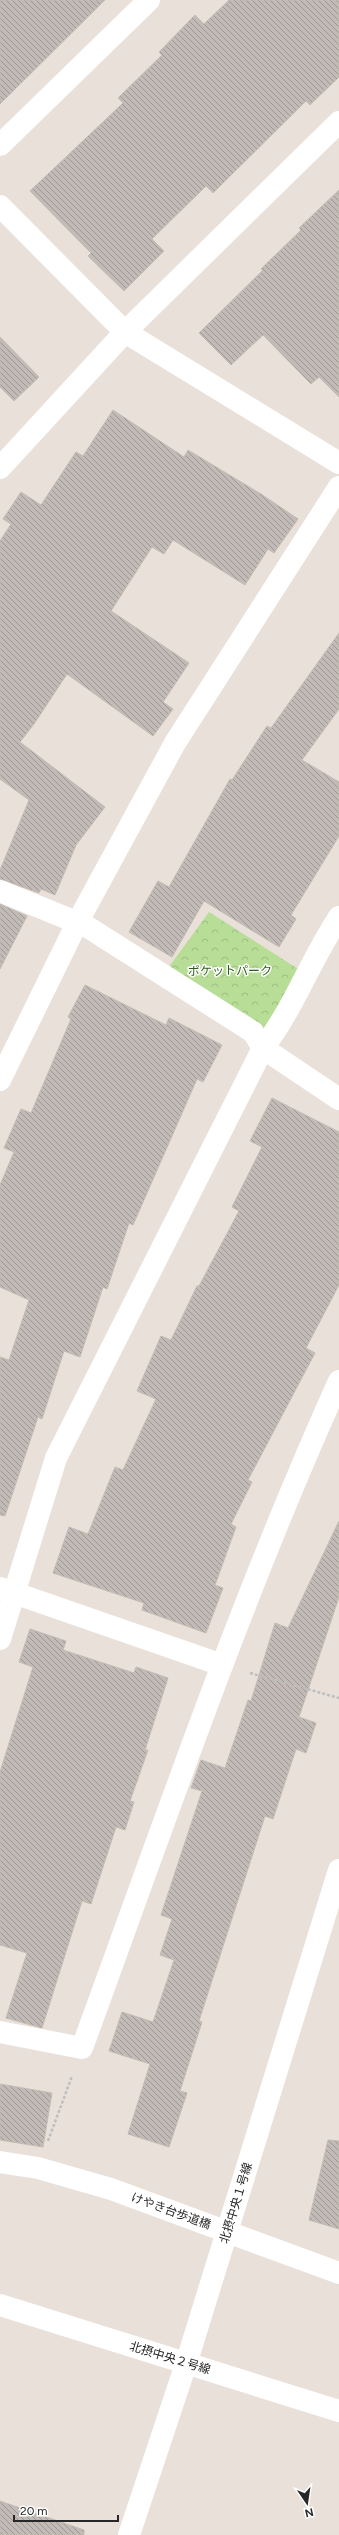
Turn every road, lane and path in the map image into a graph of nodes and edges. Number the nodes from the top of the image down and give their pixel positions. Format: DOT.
graph roads {
  1 [pos="149,0"];
  2 [pos="339,122"];
  3 [pos="0,145"];
  4 [pos="0,206"];
  5 [pos="124,332"];
  6 [pos="339,463"];
  7 [pos="0,468"];
  8 [pos="339,487"];
  9 [pos="0,891"];
  10 [pos="339,917"];
  11 [pos="77,923"];
  12 [pos="263,1048"];
  13 [pos="0,1080"];
  14 [pos="339,1099"];
  15 [pos="339,1381"];
  16 [pos="7,1591"];
  17 [pos="0,1639"];
  18 [pos="222,1665"];
  19 [pos="339,1698"];
  20 [pos="339,1870"];
  21 [pos="0,2032"];
  22 [pos="82,2048"];
  23 [pos="0,2162"];
  24 [pos="38,2168"];
  25 [pos="339,2273"];
  26 [pos="0,2306"];
  27 [pos="186,2364"];
  28 [pos="339,2411"];
  29 [pos="129,2535"];
  1 -- 3 [label="street"];
  2 -- 5 [label="street"];
  4 -- 5 [label="street"];
  5 -- 6 [label="street"];
  5 -- 7 [label="street"];
  8 -- 11 [label="street"];
  9 -- 11 [label="street"];
  10 -- 12 [label="street"];
  11 -- 12 [label="street"];
  11 -- 13 [label="street"];
  12 -- 14 [label="street"];
  12 -- 16 [label="street"];
  15 -- 18 [label="street"];
  16 -- 17 [label="street"];
  16 -- 18 [label="street"];
  18 -- 19 [label="path"];
  18 -- 22 [label="street"];
  20 -- 27 [label="street, 北摂中央１号線"];
  21 -- 22 [label="street"];
  22 -- 24 [label="path"];
  23 -- 24 [label="street, けやき台歩道橋"];
  24 -- 25 [label="street, けやき台歩道橋"];
  26 -- 27 [label="street, 北摂中央２号線"];
  27 -- 28 [label="street, 北摂中央２号線"];
  27 -- 29 [label="street, 北摂中央１号線"];
}
